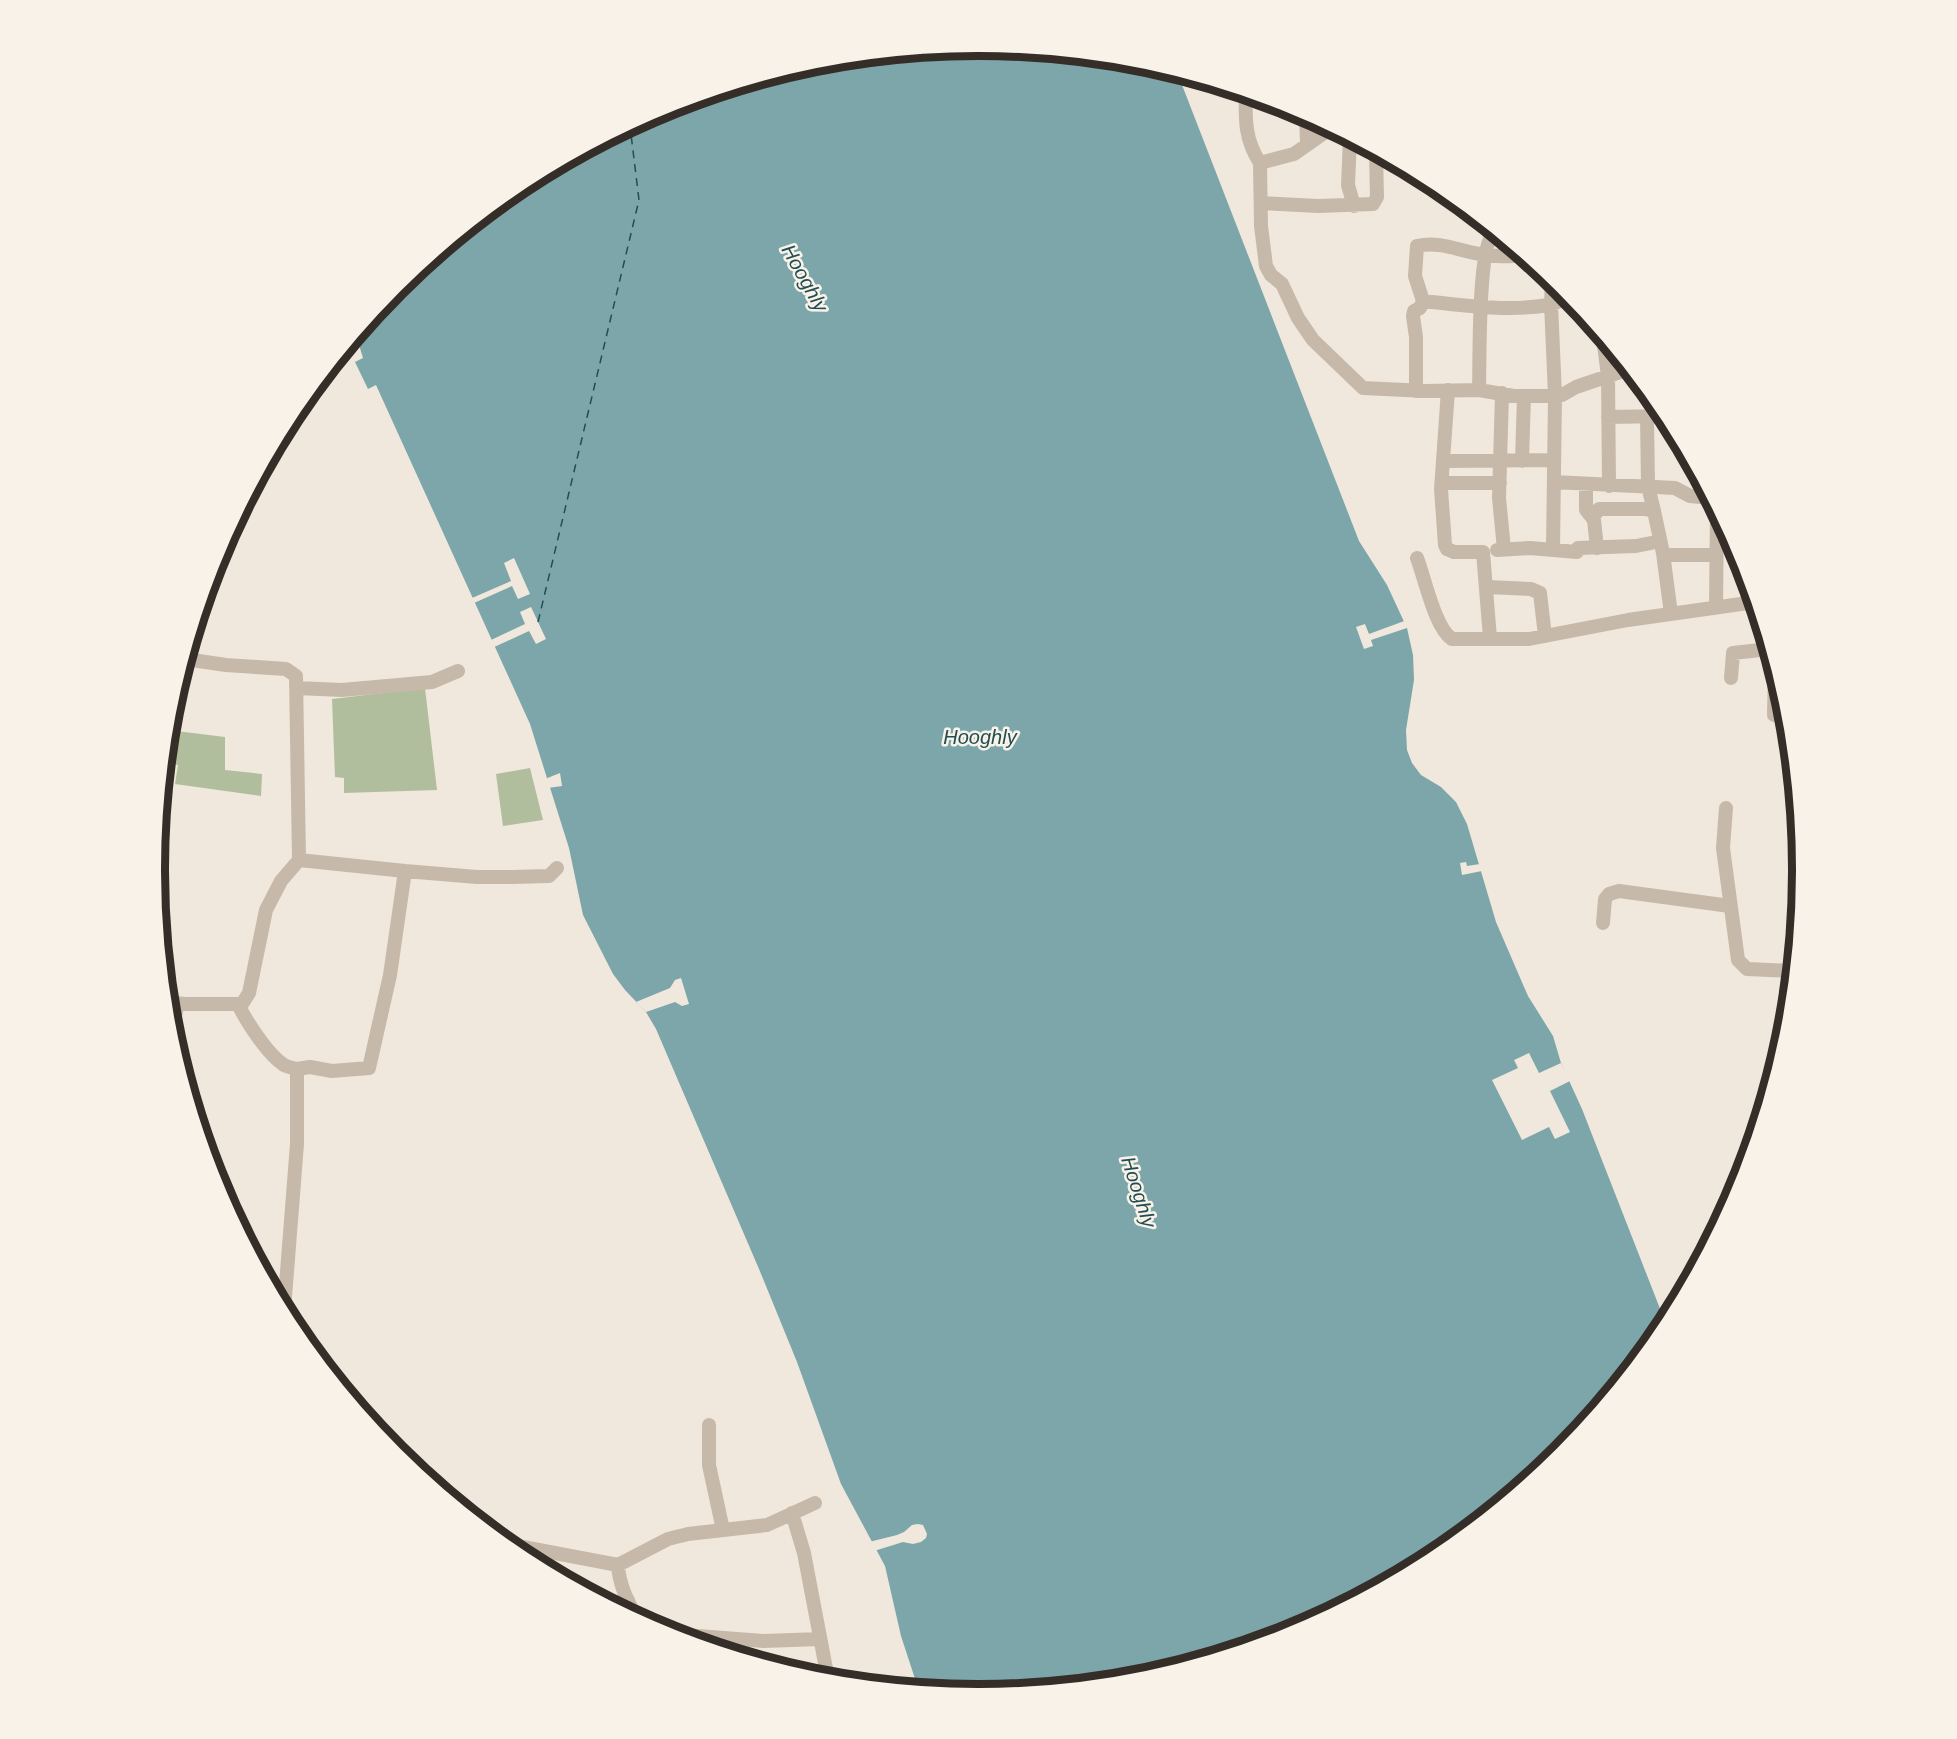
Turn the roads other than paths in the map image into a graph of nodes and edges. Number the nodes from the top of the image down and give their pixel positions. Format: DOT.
graph roads {
  1 [pos="1246,101"];
  2 [pos="1306,124"];
  3 [pos="1324,132"];
  4 [pos="1307,143"];
  5 [pos="1350,145"];
  6 [pos="1376,160"];
  7 [pos="1260,163"];
  8 [pos="1261,203"];
  9 [pos="1354,206"];
  10 [pos="1490,237"];
  11 [pos="1485,255"];
  12 [pos="1512,256"];
  13 [pos="1551,292"];
  14 [pos="1423,301"];
  15 [pos="1560,301"];
  16 [pos="1551,304"];
  17 [pos="1481,307"];
  18 [pos="1605,351"];
  19 [pos="1622,371"];
  20 [pos="1608,376"];
  21 [pos="1448,390"];
  22 [pos="1479,390"];
  23 [pos="1416,391"];
  24 [pos="1502,393"];
  25 [pos="1555,395"];
  26 [pos="1524,396"];
  27 [pos="1651,411"];
  28 [pos="1650,416"];
  29 [pos="1654,416"];
  30 [pos="1608,417"];
  31 [pos="1501,460"];
  32 [pos="1553,460"];
  33 [pos="1444,461"];
  34 [pos="1522,461"];
  35 [pos="1554,482"];
  36 [pos="1442,483"];
  37 [pos="1500,483"];
  38 [pos="1586,484"];
  39 [pos="1609,486"];
  40 [pos="1648,486"];
  41 [pos="1702,497"];
  42 [pos="1654,511"];
  43 [pos="1593,517"];
  44 [pos="1716,525"];
  45 [pos="1652,543"];
  46 [pos="1597,548"];
  47 [pos="1504,549"];
  48 [pos="1552,550"];
  49 [pos="1484,552"];
  50 [pos="1664,555"];
  51 [pos="1715,555"];
  52 [pos="1417,558"];
  53 [pos="1487,587"];
  54 [pos="1747,603"];
  55 [pos="1716,607"];
  56 [pos="1671,614"];
  57 [pos="1545,636"];
  58 [pos="1490,638"];
  59 [pos="1762,650"];
  60 [pos="192,660"];
  61 [pos="458,671"];
  62 [pos="1731,678"];
  63 [pos="297,688"];
  64 [pos="1774,699"];
  65 [pos="1774,715"];
  66 [pos="1726,808"];
  67 [pos="299,860"];
  68 [pos="557,868"];
  69 [pos="405,871"];
  70 [pos="1730,906"];
  71 [pos="1603,923"];
  72 [pos="1786,971"];
  73 [pos="176,1002"];
  74 [pos="238,1004"];
  75 [pos="297,1070"];
  76 [pos="285,1294"];
  77 [pos="709,1425"];
  78 [pos="815,1503"];
  79 [pos="792,1513"];
  80 [pos="723,1530"];
  81 [pos="530,1548"];
  82 [pos="618,1565"];
  83 [pos="628,1600"];
  84 [pos="622,1602"];
  85 [pos="631,1606"];
  86 [pos="708,1637"];
  87 [pos="820,1639"];
  88 [pos="826,1669"];
  1 -- 7 [label="street"];
  2 -- 4 [label="street"];
  3 -- 4 [label="street"];
  4 -- 7 [label="street"];
  5 -- 9 [label="street"];
  6 -- 9 [label="street"];
  7 -- 8 [label="street"];
  8 -- 9 [label="street"];
  8 -- 23 [label="street"];
  10 -- 11 [label="street"];
  11 -- 12 [label="street"];
  11 -- 14 [label="street"];
  11 -- 17 [label="street"];
  13 -- 16 [label="street"];
  14 -- 17 [label="street"];
  14 -- 23 [label="street"];
  15 -- 16 [label="street"];
  16 -- 17 [label="street"];
  16 -- 25 [label="street"];
  17 -- 22 [label="street"];
  18 -- 20 [label="street"];
  19 -- 20 [label="street"];
  20 -- 25 [label="street"];
  20 -- 30 [label="street"];
  21 -- 22 [label="street"];
  21 -- 23 [label="street"];
  21 -- 33 [label="street"];
  22 -- 24 [label="street"];
  24 -- 26 [label="street"];
  24 -- 31 [label="street"];
  25 -- 26 [label="street"];
  25 -- 32 [label="street"];
  26 -- 34 [label="street"];
  27 -- 28 [label="street"];
  28 -- 29 [label="street"];
  28 -- 30 [label="street"];
  28 -- 40 [label="street"];
  30 -- 39 [label="street"];
  31 -- 33 [label="street"];
  31 -- 34 [label="street"];
  31 -- 37 [label="street"];
  32 -- 34 [label="street"];
  32 -- 35 [label="street"];
  33 -- 36 [label="street"];
  35 -- 38 [label="street"];
  35 -- 48 [label="street"];
  36 -- 37 [label="street"];
  36 -- 49 [label="street"];
  37 -- 47 [label="street"];
  38 -- 39 [label="street"];
  38 -- 43 [label="street"];
  39 -- 40 [label="street"];
  40 -- 41 [label="street"];
  40 -- 42 [label="street"];
  42 -- 43 [label="street"];
  42 -- 50 [label="street"];
  43 -- 46 [label="street"];
  44 -- 51 [label="street"];
  45 -- 46 [label="street"];
  46 -- 48 [label="street"];
  47 -- 48 [label="street"];
  47 -- 49 [label="street"];
  49 -- 53 [label="street"];
  50 -- 51 [label="street"];
  50 -- 56 [label="street"];
  51 -- 55 [label="street"];
  52 -- 58 [label="street"];
  53 -- 57 [label="street"];
  53 -- 58 [label="street"];
  54 -- 55 [label="street"];
  55 -- 56 [label="street"];
  56 -- 57 [label="street"];
  57 -- 58 [label="street"];
  59 -- 62 [label="street"];
  60 -- 63 [label="street"];
  61 -- 63 [label="street"];
  63 -- 67 [label="street"];
  64 -- 65 [label="street"];
  66 -- 70 [label="street"];
  67 -- 69 [label="street"];
  67 -- 74 [label="street"];
  68 -- 69 [label="street"];
  69 -- 75 [label="street"];
  70 -- 71 [label="street"];
  70 -- 72 [label="street"];
  73 -- 74 [label="street"];
  74 -- 75 [label="street"];
  75 -- 76 [label="street"];
  77 -- 80 [label="street"];
  78 -- 79 [label="street"];
  79 -- 80 [label="street"];
  79 -- 87 [label="street"];
  80 -- 82 [label="street"];
  81 -- 82 [label="street"];
  82 -- 83 [label="street"];
  83 -- 84 [label="street"];
  83 -- 85 [label="street"];
  86 -- 87 [label="street"];
  87 -- 88 [label="street"];
}
